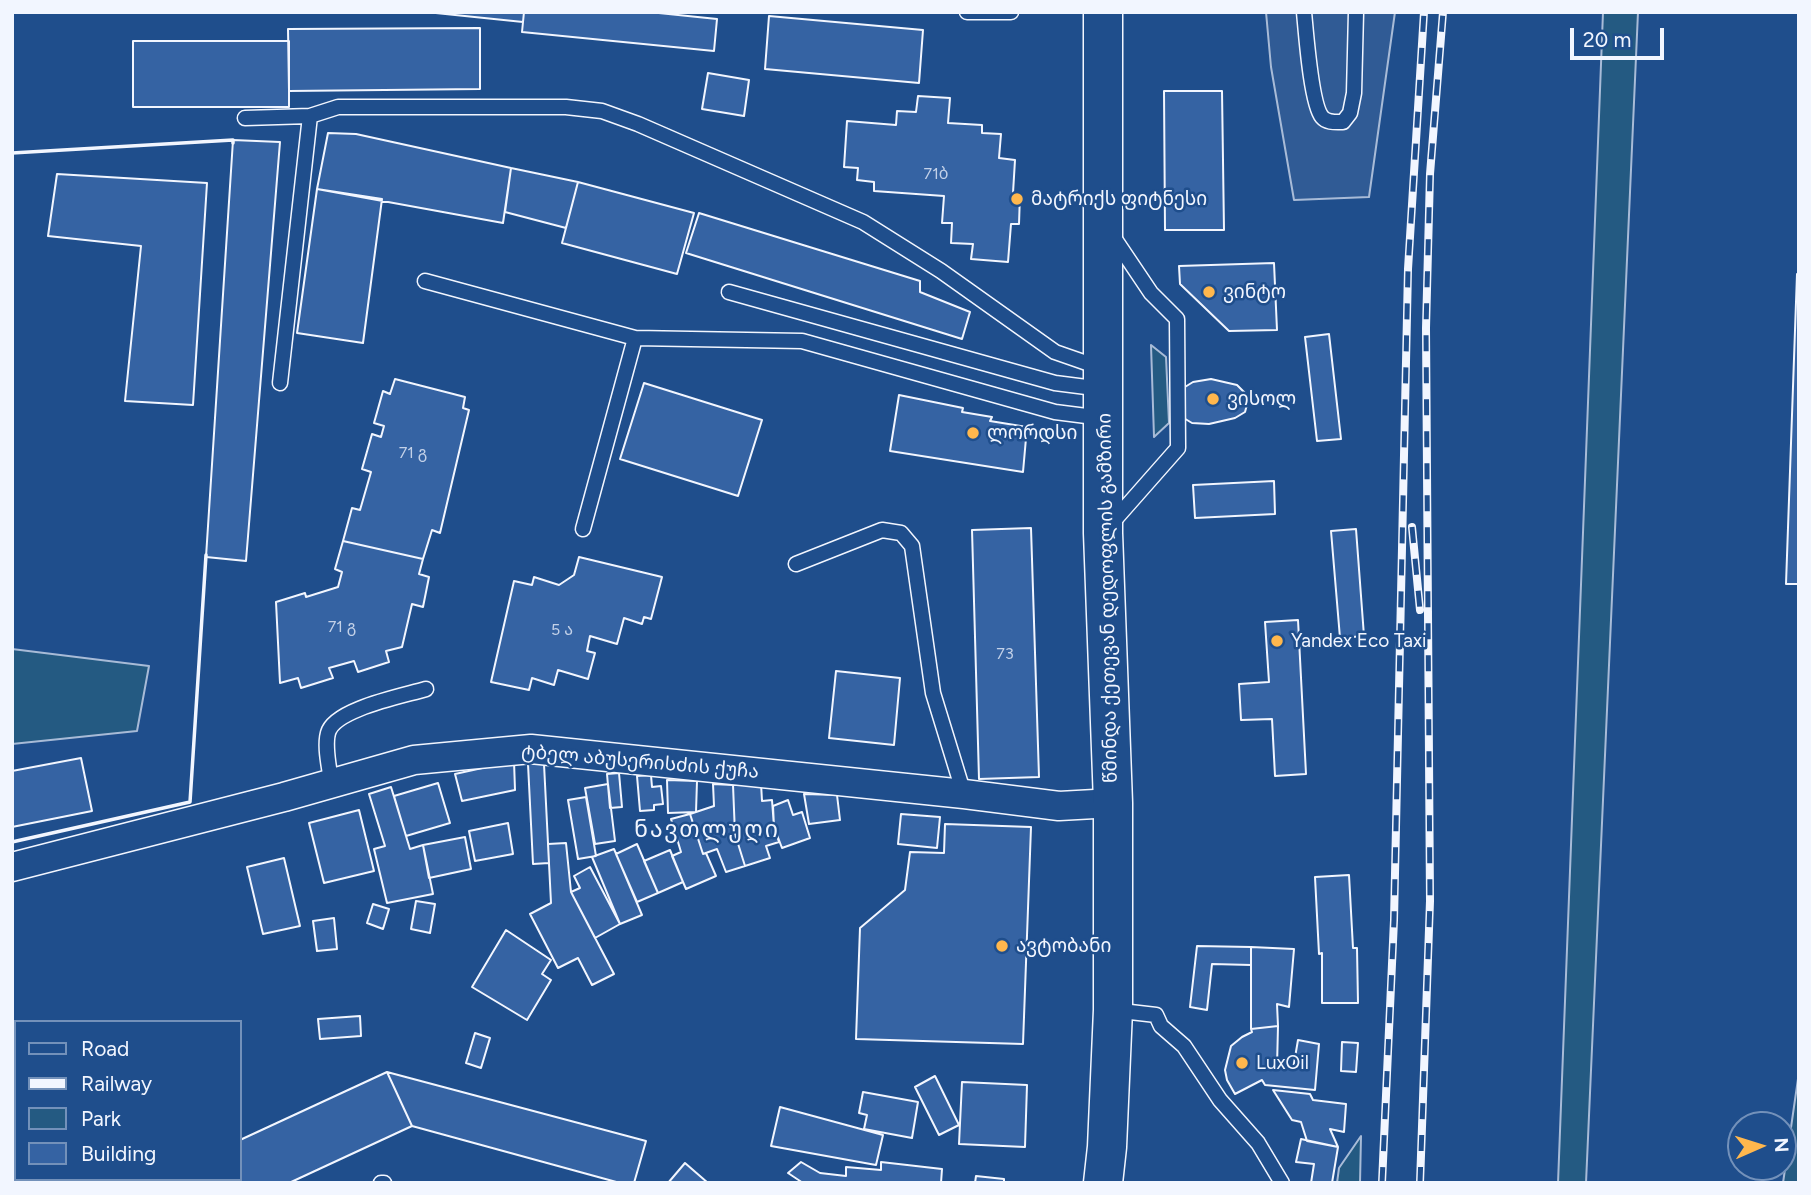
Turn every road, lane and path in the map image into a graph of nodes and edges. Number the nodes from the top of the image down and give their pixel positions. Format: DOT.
graph roads {
  1 [pos="967,12"];
  2 [pos="1011,12"];
  3 [pos="1103,12"];
  4 [pos="1304,12"];
  5 [pos="1356,12"];
  6 [pos="310,116"];
  7 [pos="245,118"];
  8 [pos="1103,221"];
  9 [pos="425,281"];
  10 [pos="729,292"];
  11 [pos="635,338"];
  12 [pos="279,383"];
  13 [pos="1103,392"];
  14 [pos="583,529"];
  15 [pos="1103,533"];
  16 [pos="796,564"];
  17 [pos="426,689"];
  18 [pos="331,783"];
  19 [pos="964,793"];
  20 [pos="1113,803"];
  21 [pos="12,867"];
  22 [pos="1113,1010"];
  23 [pos="1103,1183"];
  24 [pos="1282,1183"];
  1 -- 2 [label="lane"];
  3 -- 8 [label="main road, წმინდა ქეთევან დედოფლის გამზირი"];
  4 -- 5 [label="lane"];
  6 -- 7 [label="lane"];
  6 -- 12 [label="lane"];
  6 -- 13 [label="lane"];
  8 -- 13 [label="main road, წმინდა ქეთევან დედოფლის გამზირი"];
  8 -- 15 [label="lane"];
  9 -- 11 [label="lane"];
  10 -- 13 [label="lane"];
  11 -- 13 [label="lane"];
  11 -- 14 [label="lane"];
  13 -- 15 [label="main road, წმინდა ქეთევან დედოფლის გამზირი"];
  15 -- 20 [label="main road, წმინდა ქეთევან დედოფლის გამზირი"];
  16 -- 19 [label="lane"];
  17 -- 18 [label="lane"];
  18 -- 19 [label="street, ტბელ აბუსერისძის ქუჩა"];
  18 -- 21 [label="street, ტბელ აბუსერისძის ქუჩა"];
  19 -- 20 [label="street, ტბელ აბუსერისძის ქუჩა"];
  20 -- 22 [label="main road, წმინდა ქეთევან დედოფლის გამზირი"];
  22 -- 23 [label="main road, წმინდა ქეთევან დედოფლის გამზირი"];
  22 -- 24 [label="lane"];
}
